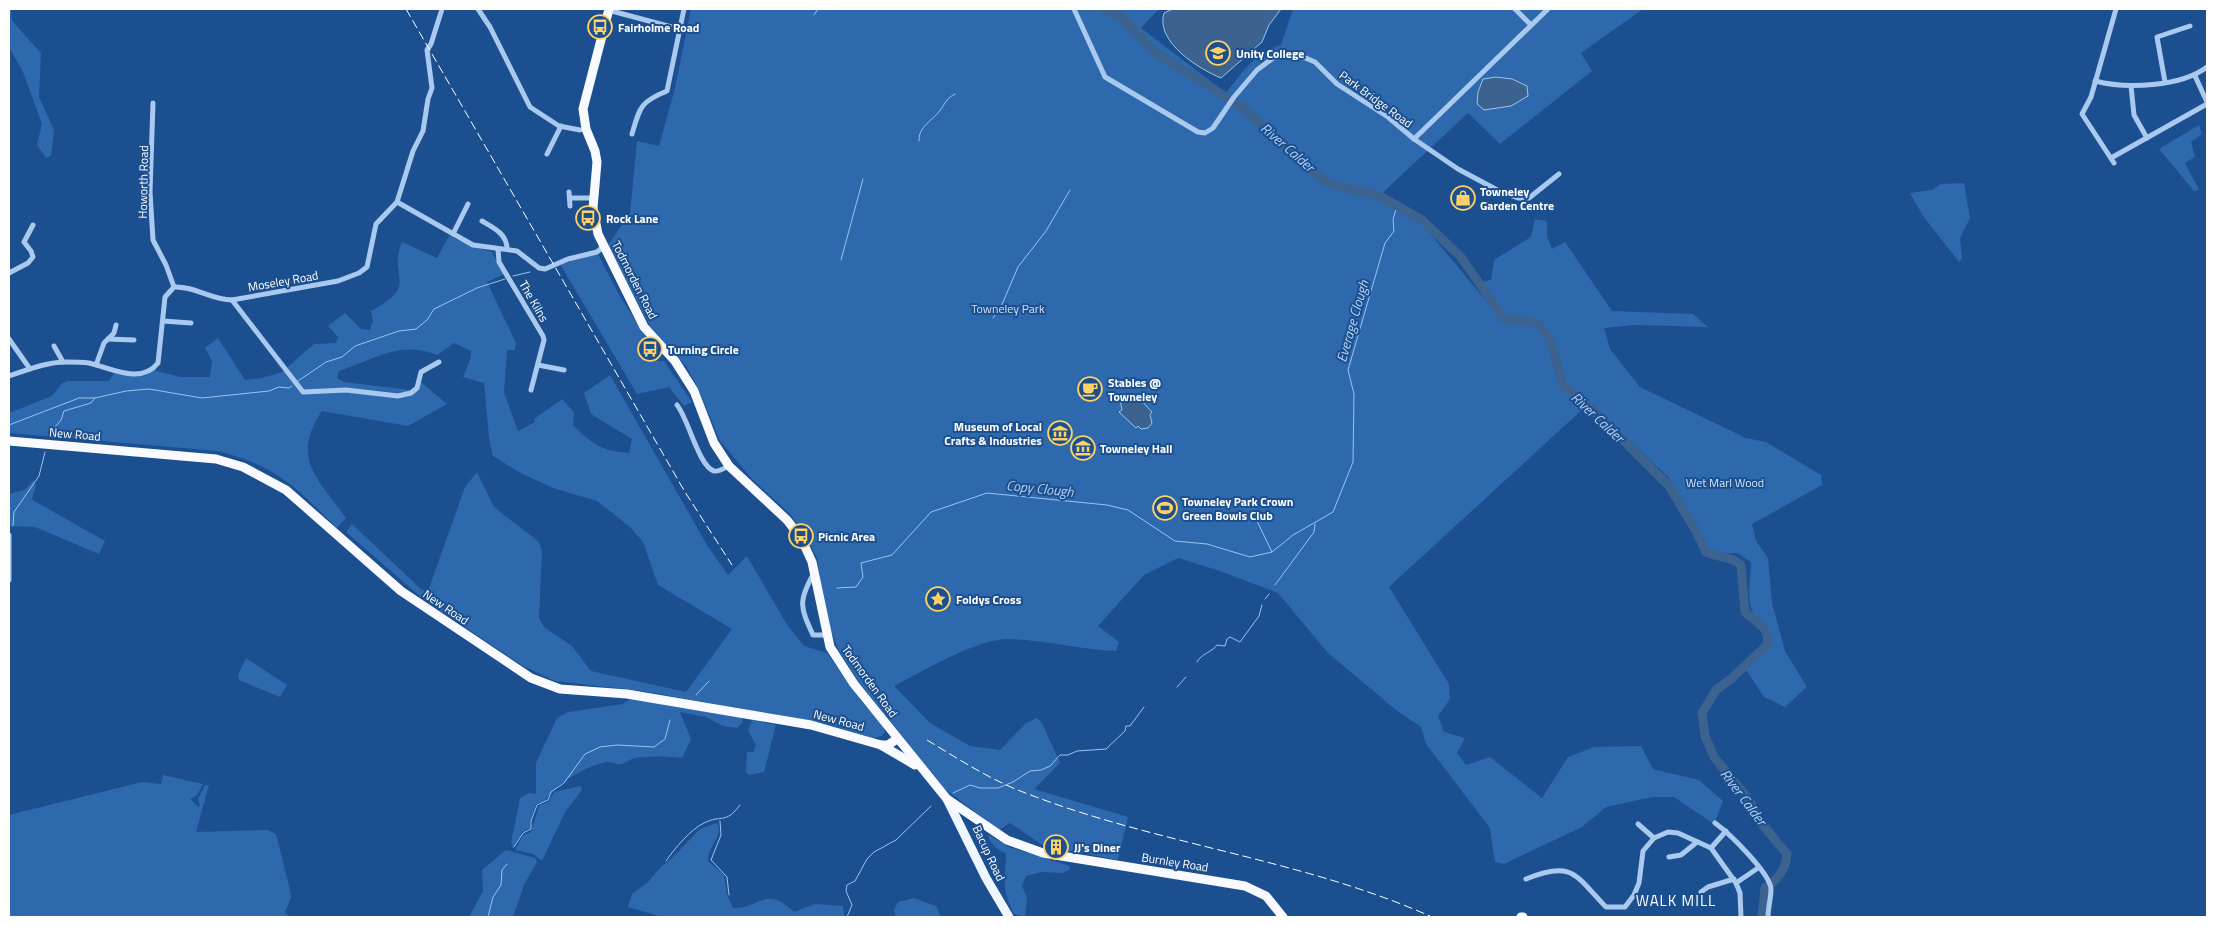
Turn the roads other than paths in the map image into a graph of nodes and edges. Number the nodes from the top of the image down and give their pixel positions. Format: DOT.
graph roads {
  1 [pos="442,9"];
  2 [pos="684,9"];
  3 [pos="1074,9"];
  4 [pos="1515,9"];
  5 [pos="1548,9"];
  6 [pos="2116,9"];
  7 [pos="480,10"];
  8 [pos="608,10"];
  9 [pos="1531,25"];
  10 [pos="2190,26"];
  11 [pos="679,29"];
  12 [pos="2207,67"];
  13 [pos="2195,76"];
  14 [pos="2095,81"];
  15 [pos="2165,82"];
  16 [pos="2131,86"];
  17 [pos="153,103"];
  18 [pos="2207,103"];
  19 [pos="562,126"];
  20 [pos="580,130"];
  21 [pos="632,134"];
  22 [pos="2147,138"];
  23 [pos="1414,139"];
  24 [pos="547,154"];
  25 [pos="1559,174"];
  26 [pos="593,198"];
  27 [pos="397,202"];
  28 [pos="468,204"];
  29 [pos="570,206"];
  30 [pos="482,221"];
  31 [pos="33,225"];
  32 [pos="453,234"];
  33 [pos="603,247"];
  34 [pos="498,249"];
  35 [pos="507,249"];
  36 [pos="9,273"];
  37 [pos="174,287"];
  38 [pos="232,300"];
  39 [pos="163,321"];
  40 [pos="191,323"];
  41 [pos="116,326"];
  42 [pos="9,339"];
  43 [pos="108,339"];
  44 [pos="134,340"];
  45 [pos="54,346"];
  46 [pos="63,362"];
  47 [pos="440,362"];
  48 [pos="96,365"];
  49 [pos="538,365"];
  50 [pos="30,369"];
  51 [pos="564,370"];
  52 [pos="9,376"];
  53 [pos="531,390"];
  54 [pos="677,405"];
  55 [pos="9,441"];
  56 [pos="730,466"];
  57 [pos="9,535"];
  58 [pos="814,572"];
  59 [pos="9,580"];
  60 [pos="826,635"];
  61 [pos="897,739"];
  62 [pos="881,745"];
  63 [pos="922,770"];
  64 [pos="947,799"];
  65 [pos="1715,823"];
  66 [pos="1638,824"];
  67 [pos="1726,831"];
  68 [pos="1654,838"];
  69 [pos="1697,842"];
  70 [pos="1711,848"];
  71 [pos="1669,857"];
  72 [pos="1758,868"];
  73 [pos="1526,879"];
  74 [pos="1735,881"];
  75 [pos="1701,892"];
  76 [pos="1009,917"];
  77 [pos="1283,917"];
  78 [pos="1741,917"];
  79 [pos="1768,917"];
  1 -- 27 [label="street, Moseley Road"];
  2 -- 11 [label="street"];
  3 -- 23 [label="street, Park Bridge Road"];
  4 -- 9 [label="street"];
  5 -- 9 [label="street"];
  6 -- 14 [label="street"];
  7 -- 19 [label="street"];
  8 -- 11 [label="street"];
  8 -- 26 [label="highway, Todmorden Road"];
  9 -- 23 [label="street"];
  10 -- 15 [label="street"];
  11 -- 21 [label="street"];
  12 -- 13 [label="street"];
  13 -- 15 [label="street"];
  13 -- 18 [label="street"];
  14 -- 16 [label="street"];
  14 -- 22 [label="street"];
  15 -- 16 [label="street"];
  16 -- 22 [label="street"];
  17 -- 37 [label="street, Howorth Road"];
  18 -- 22 [label="street"];
  19 -- 20 [label="street"];
  19 -- 24 [label="street"];
  23 -- 25 [label="street, Park Bridge Road"];
  26 -- 29 [label="street"];
  26 -- 33 [label="highway, Todmorden Road"];
  27 -- 32 [label="street"];
  27 -- 38 [label="street, Moseley Road"];
  28 -- 32 [label="street"];
  30 -- 35 [label="street"];
  31 -- 36 [label="street"];
  32 -- 34 [label="street"];
  33 -- 35 [label="street"];
  33 -- 56 [label="highway, Todmorden Road"];
  34 -- 35 [label="street"];
  34 -- 49 [label="street, The Kilns"];
  37 -- 38 [label="street, Moseley Road"];
  37 -- 39 [label="street"];
  38 -- 47 [label="street"];
  39 -- 40 [label="street"];
  39 -- 48 [label="street"];
  41 -- 43 [label="street"];
  42 -- 50 [label="street"];
  43 -- 44 [label="street"];
  43 -- 48 [label="street"];
  45 -- 46 [label="street"];
  46 -- 48 [label="street"];
  46 -- 50 [label="street"];
  49 -- 51 [label="street"];
  49 -- 53 [label="street, The Kilns"];
  50 -- 52 [label="street"];
  54 -- 56 [label="street"];
  55 -- 62 [label="highway, New Road"];
  56 -- 58 [label="highway, Todmorden Road"];
  57 -- 59 [label="street"];
  58 -- 60 [label="highway, Todmorden Road"];
  58 -- 60 [label="street"];
  60 -- 61 [label="highway, Todmorden Road"];
  61 -- 62 [label="highway"];
  61 -- 63 [label="highway, Todmorden Road"];
  62 -- 63 [label="highway, New Road"];
  63 -- 64 [label="highway, Burnley Road"];
  64 -- 76 [label="main road, Bacup Road"];
  64 -- 77 [label="highway, Burnley Road"];
  65 -- 67 [label="street"];
  66 -- 68 [label="street"];
  67 -- 70 [label="street"];
  67 -- 72 [label="street"];
  68 -- 69 [label="street"];
  68 -- 73 [label="street"];
  69 -- 70 [label="street"];
  69 -- 71 [label="street"];
  70 -- 74 [label="street"];
  72 -- 74 [label="street"];
  72 -- 79 [label="street"];
  74 -- 75 [label="street"];
  74 -- 78 [label="street"];
}
